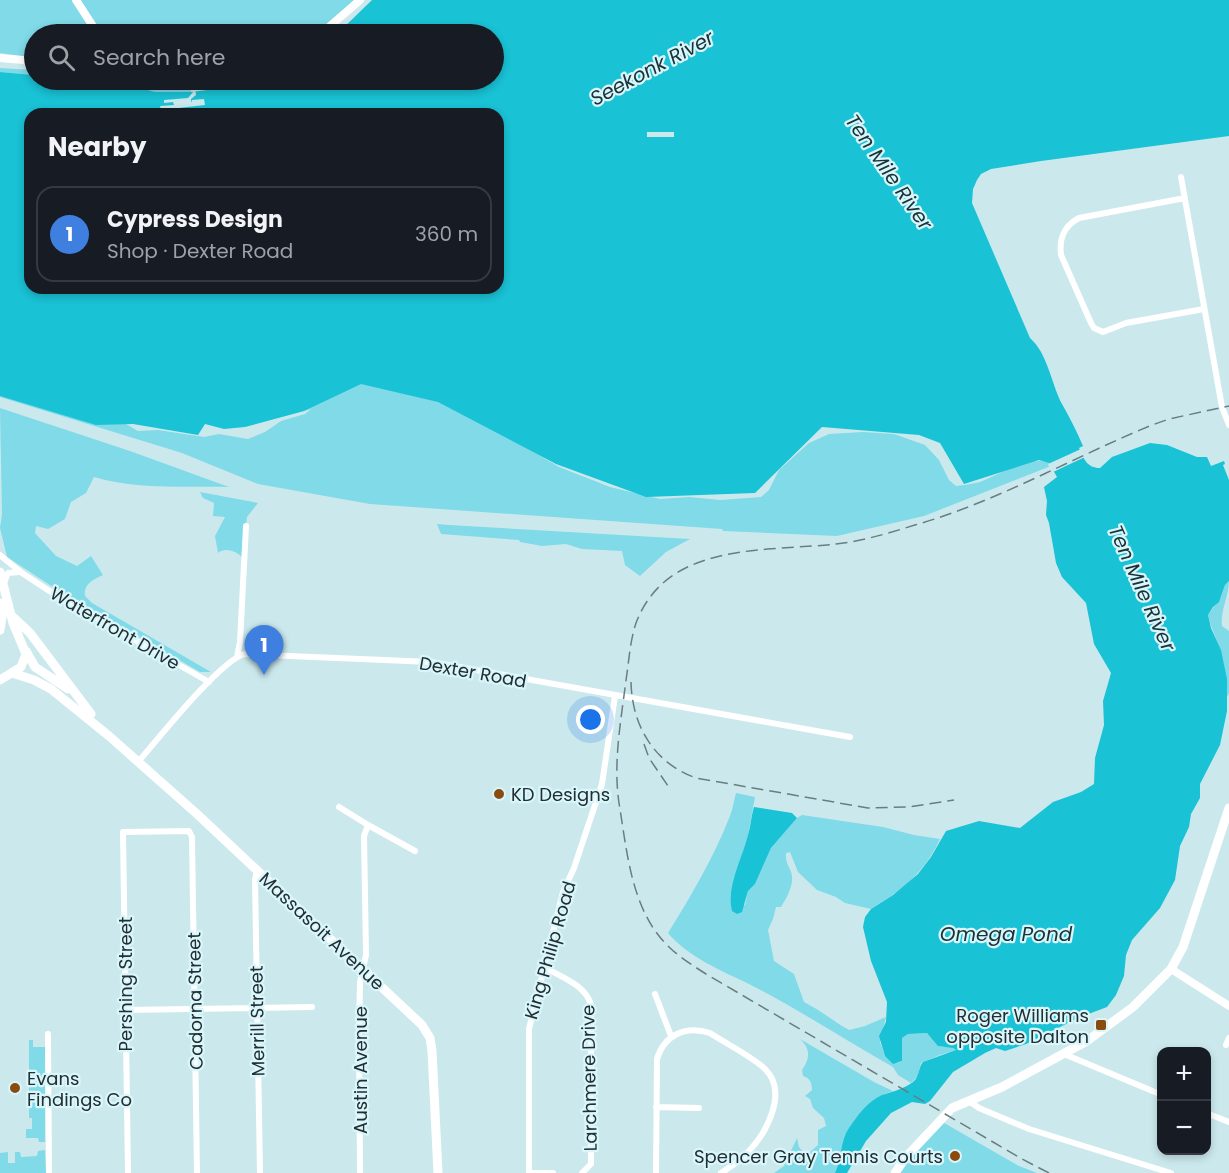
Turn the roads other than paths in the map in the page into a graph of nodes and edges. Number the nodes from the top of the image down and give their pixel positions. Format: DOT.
graph roads {
  1 [pos="76,0"];
  2 [pos="360,0"];
  3 [pos="92,24"];
  4 [pos="332,24"];
  5 [pos="0,58"];
  6 [pos="24,60"];
  7 [pos="1181,177"];
  8 [pos="1185,198"];
  9 [pos="1204,309"];
  10 [pos="1229,425"];
  11 [pos="246,526"];
  12 [pos="0,555"];
  13 [pos="0,572"];
  14 [pos="22,573"];
  15 [pos="5,585"];
  16 [pos="0,603"];
  17 [pos="11,615"];
  18 [pos="0,630"];
  19 [pos="0,636"];
  20 [pos="22,645"];
  21 [pos="237,657"];
  22 [pos="7,673"];
  23 [pos="0,680"];
  24 [pos="209,682"];
  25 [pos="615,696"];
  26 [pos="90,714"];
  27 [pos="109,736"];
  28 [pos="850,737"];
  29 [pos="138,762"];
  30 [pos="339,807"];
  31 [pos="1229,808"];
  32 [pos="368,825"];
  33 [pos="123,832"];
  34 [pos="415,851"];
  35 [pos="257,870"];
  36 [pos="362,968"];
  37 [pos="544,968"];
  38 [pos="1171,969"];
  39 [pos="655,994"];
  40 [pos="1229,1006"];
  41 [pos="195,1007"];
  42 [pos="256,1007"];
  43 [pos="312,1007"];
  44 [pos="125,1010"];
  45 [pos="48,1034"];
  46 [pos="671,1036"];
  47 [pos="1229,1038"];
  48 [pos="1226,1045"];
  49 [pos="1064,1054"];
  50 [pos="1157,1093"];
  51 [pos="969,1101"];
  52 [pos="656,1107"];
  53 [pos="699,1108"];
  54 [pos="1211,1115"];
  55 [pos="1229,1122"];
  56 [pos="49,1173"];
  57 [pos="128,1173"];
  58 [pos="197,1173"];
  59 [pos="260,1173"];
  60 [pos="360,1173"];
  61 [pos="438,1173"];
  62 [pos="529,1173"];
  63 [pos="553,1173"];
  64 [pos="582,1173"];
  65 [pos="656,1173"];
  66 [pos="721,1173"];
  67 [pos="895,1173"];
  68 [pos="1171,1173"];
  1 -- 3 [label="street"];
  2 -- 4 [label="street"];
  5 -- 6 [label="street"];
  7 -- 8 [label="street"];
  8 -- 9 [label="street"];
  8 -- 9 [label="street"];
  9 -- 10 [label="street"];
  11 -- 21 [label="street"];
  12 -- 14 [label="street, Waterfront Drive"];
  13 -- 15 [label="main road, Massasoit Avenue"];
  14 -- 15 [label="street"];
  14 -- 24 [label="street, Waterfront Drive"];
  15 -- 17 [label="main road, Massasoit Avenue"];
  16 -- 18 [label="main road"];
  17 -- 20 [label="main road, Massasoit Avenue"];
  17 -- 26 [label="main road"];
  19 -- 20 [label="main road"];
  20 -- 22 [label="main road"];
  20 -- 26 [label="main road, Massasoit Avenue"];
  21 -- 24 [label="street"];
  21 -- 25 [label="street, Dexter Road"];
  22 -- 23 [label="main road"];
  22 -- 27 [label="main road, Massasoit Avenue"];
  24 -- 29 [label="street"];
  25 -- 28 [label="street, Dexter Road"];
  25 -- 37 [label="street, King Philip Road"];
  26 -- 27 [label="main road, Massasoit Avenue"];
  27 -- 29 [label="main road, Massasoit Avenue"];
  29 -- 35 [label="main road, Massasoit Avenue"];
  30 -- 32 [label="street"];
  31 -- 38 [label="main road"];
  32 -- 34 [label="street"];
  32 -- 36 [label="street, Austin Avenue"];
  33 -- 41 [label="street, Cadorna Street"];
  33 -- 44 [label="street, Pershing Street"];
  35 -- 36 [label="main road, Massasoit Avenue"];
  35 -- 42 [label="street, Merrill Street"];
  36 -- 60 [label="street, Austin Avenue"];
  36 -- 61 [label="main road, Massasoit Avenue"];
  37 -- 62 [label="street, King Philip Road"];
  37 -- 64 [label="street, Larchmere Drive"];
  38 -- 40 [label="street"];
  38 -- 49 [label="main road"];
  39 -- 46 [label="street"];
  41 -- 42 [label="street"];
  41 -- 44 [label="street"];
  41 -- 58 [label="street, Cadorna Street"];
  42 -- 43 [label="street"];
  42 -- 59 [label="street, Merrill Street"];
  44 -- 57 [label="street, Pershing Street"];
  45 -- 56 [label="street"];
  46 -- 52 [label="street"];
  46 -- 66 [label="street"];
  47 -- 48 [label="street"];
  49 -- 50 [label="street"];
  49 -- 51 [label="main road"];
  51 -- 67 [label="main road"];
  51 -- 68 [label="street"];
  52 -- 53 [label="street"];
  52 -- 65 [label="street"];
  54 -- 55 [label="street"];
  62 -- 63 [label="street"];
}
